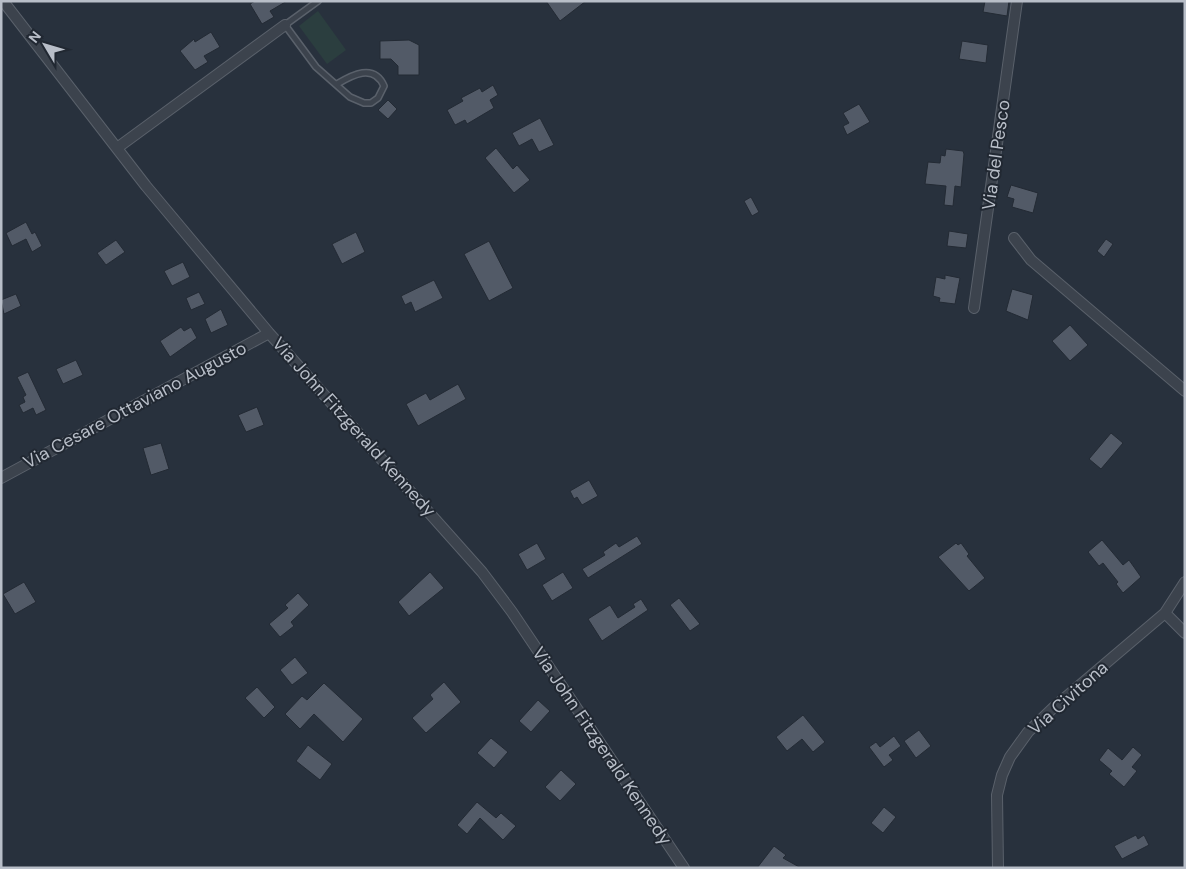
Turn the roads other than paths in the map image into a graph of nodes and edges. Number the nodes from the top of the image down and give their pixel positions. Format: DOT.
graph roads {
  1 [pos="2,1"];
  2 [pos="318,1"];
  3 [pos="1017,1"];
  4 [pos="285,26"];
  5 [pos="338,84"];
  6 [pos="117,148"];
  7 [pos="1014,238"];
  8 [pos="974,308"];
  9 [pos="269,333"];
  10 [pos="1185,391"];
  11 [pos="1,478"];
  12 [pos="1185,582"];
  13 [pos="1166,613"];
  14 [pos="1185,634"];
  15 [pos="684,868"];
  16 [pos="998,868"];
  1 -- 6 [label="street, Via John Fitzgerald Kennedy"];
  2 -- 4 [label="lane"];
  3 -- 8 [label="street, Via del Pesco"];
  4 -- 5 [label="lane"];
  4 -- 6 [label="street"];
  5 -- 5 [label="lane"];
  6 -- 9 [label="street, Via John Fitzgerald Kennedy"];
  7 -- 10 [label="street"];
  9 -- 11 [label="street, Via Cesare Ottaviano Augusto"];
  9 -- 15 [label="street, Via John Fitzgerald Kennedy"];
  12 -- 13 [label="street, Via Civitona"];
  13 -- 14 [label="street"];
  13 -- 16 [label="street, Via Civitona"];
}
